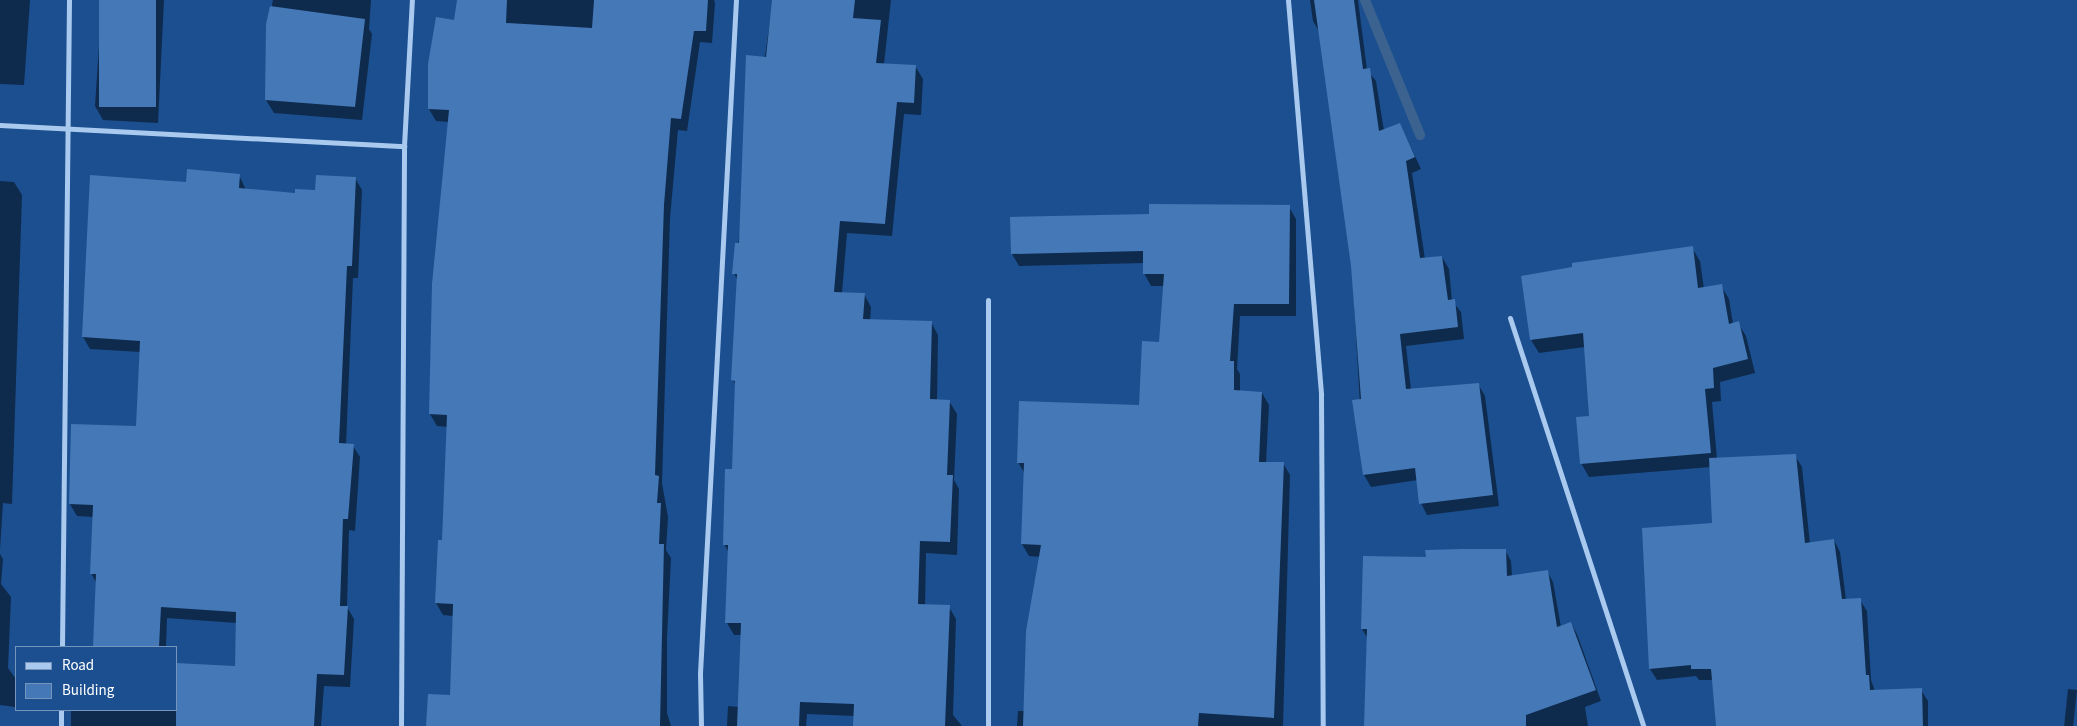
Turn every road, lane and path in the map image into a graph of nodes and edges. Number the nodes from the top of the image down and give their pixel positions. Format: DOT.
graph roads {
  1 [pos="69,0"];
  2 [pos="412,0"];
  3 [pos="736,0"];
  4 [pos="1288,0"];
  5 [pos="0,125"];
  6 [pos="68,130"];
  7 [pos="404,146"];
  8 [pos="988,300"];
  9 [pos="1510,318"];
  10 [pos="62,646"];
  11 [pos="61,711"];
  12 [pos="60,726"];
  13 [pos="401,726"];
  14 [pos="701,726"];
  15 [pos="988,726"];
  16 [pos="1322,726"];
  17 [pos="1643,726"];
  1 -- 6 [label="street"];
  2 -- 7 [label="street"];
  3 -- 14 [label="street"];
  4 -- 16 [label="street"];
  5 -- 6 [label="street"];
  6 -- 7 [label="street"];
  6 -- 10 [label="street"];
  7 -- 13 [label="street"];
  8 -- 15 [label="street"];
  9 -- 17 [label="street"];
  11 -- 12 [label="street"];
}
